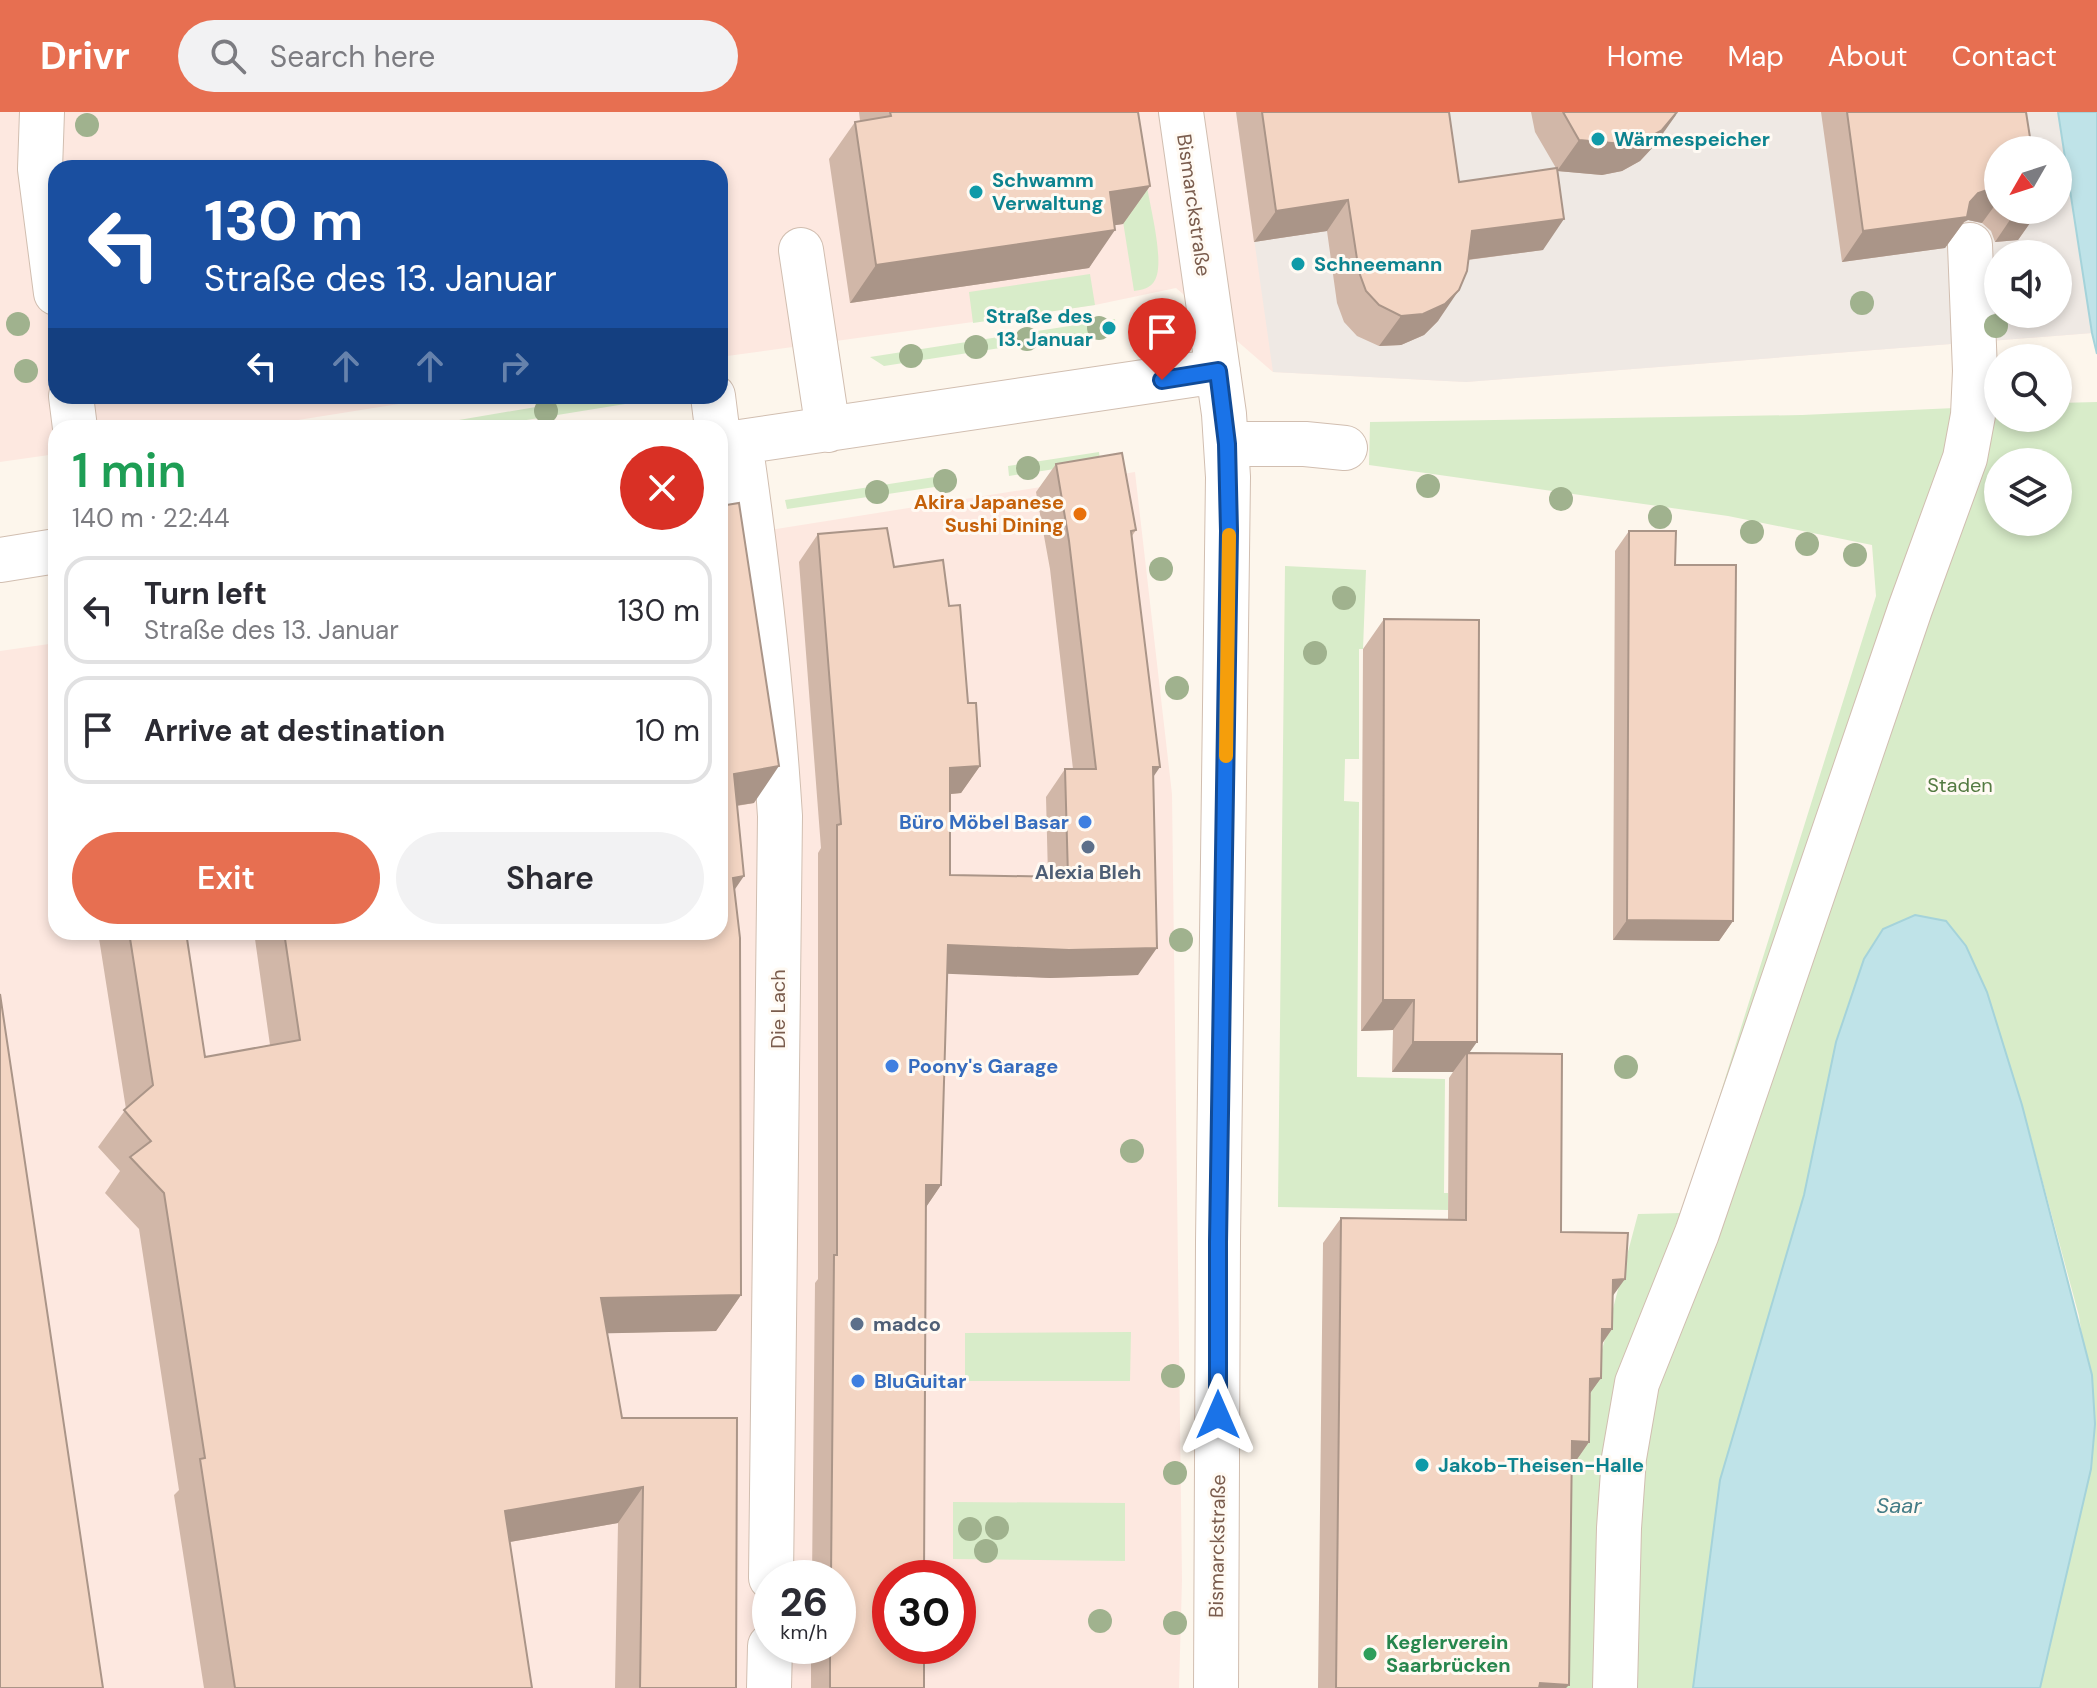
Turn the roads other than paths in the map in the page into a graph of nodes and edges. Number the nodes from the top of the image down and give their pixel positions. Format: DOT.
graph roads {
  1 [pos="42,112"];
  2 [pos="1181,112"];
  3 [pos="48,231"];
  4 [pos="1970,245"];
  5 [pos="801,250"];
  6 [pos="1218,371"];
  7 [pos="828,430"];
  8 [pos="728,438"];
  9 [pos="1227,444"];
  10 [pos="728,445"];
  11 [pos="1345,448"];
  12 [pos="48,552"];
  13 [pos="0,560"];
  14 [pos="771,1560"];
  15 [pos="770,1664"];
  16 [pos="769,1688"];
  17 [pos="1216,1688"];
  18 [pos="1615,1688"];
  1 -- 3 [label="street"];
  2 -- 6 [label="street, Bismarckstraße"];
  4 -- 18 [label="street"];
  5 -- 7 [label="street"];
  6 -- 7 [label="street"];
  6 -- 9 [label="street, Bismarckstraße"];
  7 -- 8 [label="street"];
  9 -- 11 [label="street"];
  9 -- 17 [label="street, Bismarckstraße"];
  10 -- 14 [label="street, Die Lach"];
  12 -- 13 [label="street"];
  15 -- 16 [label="street"];
}
